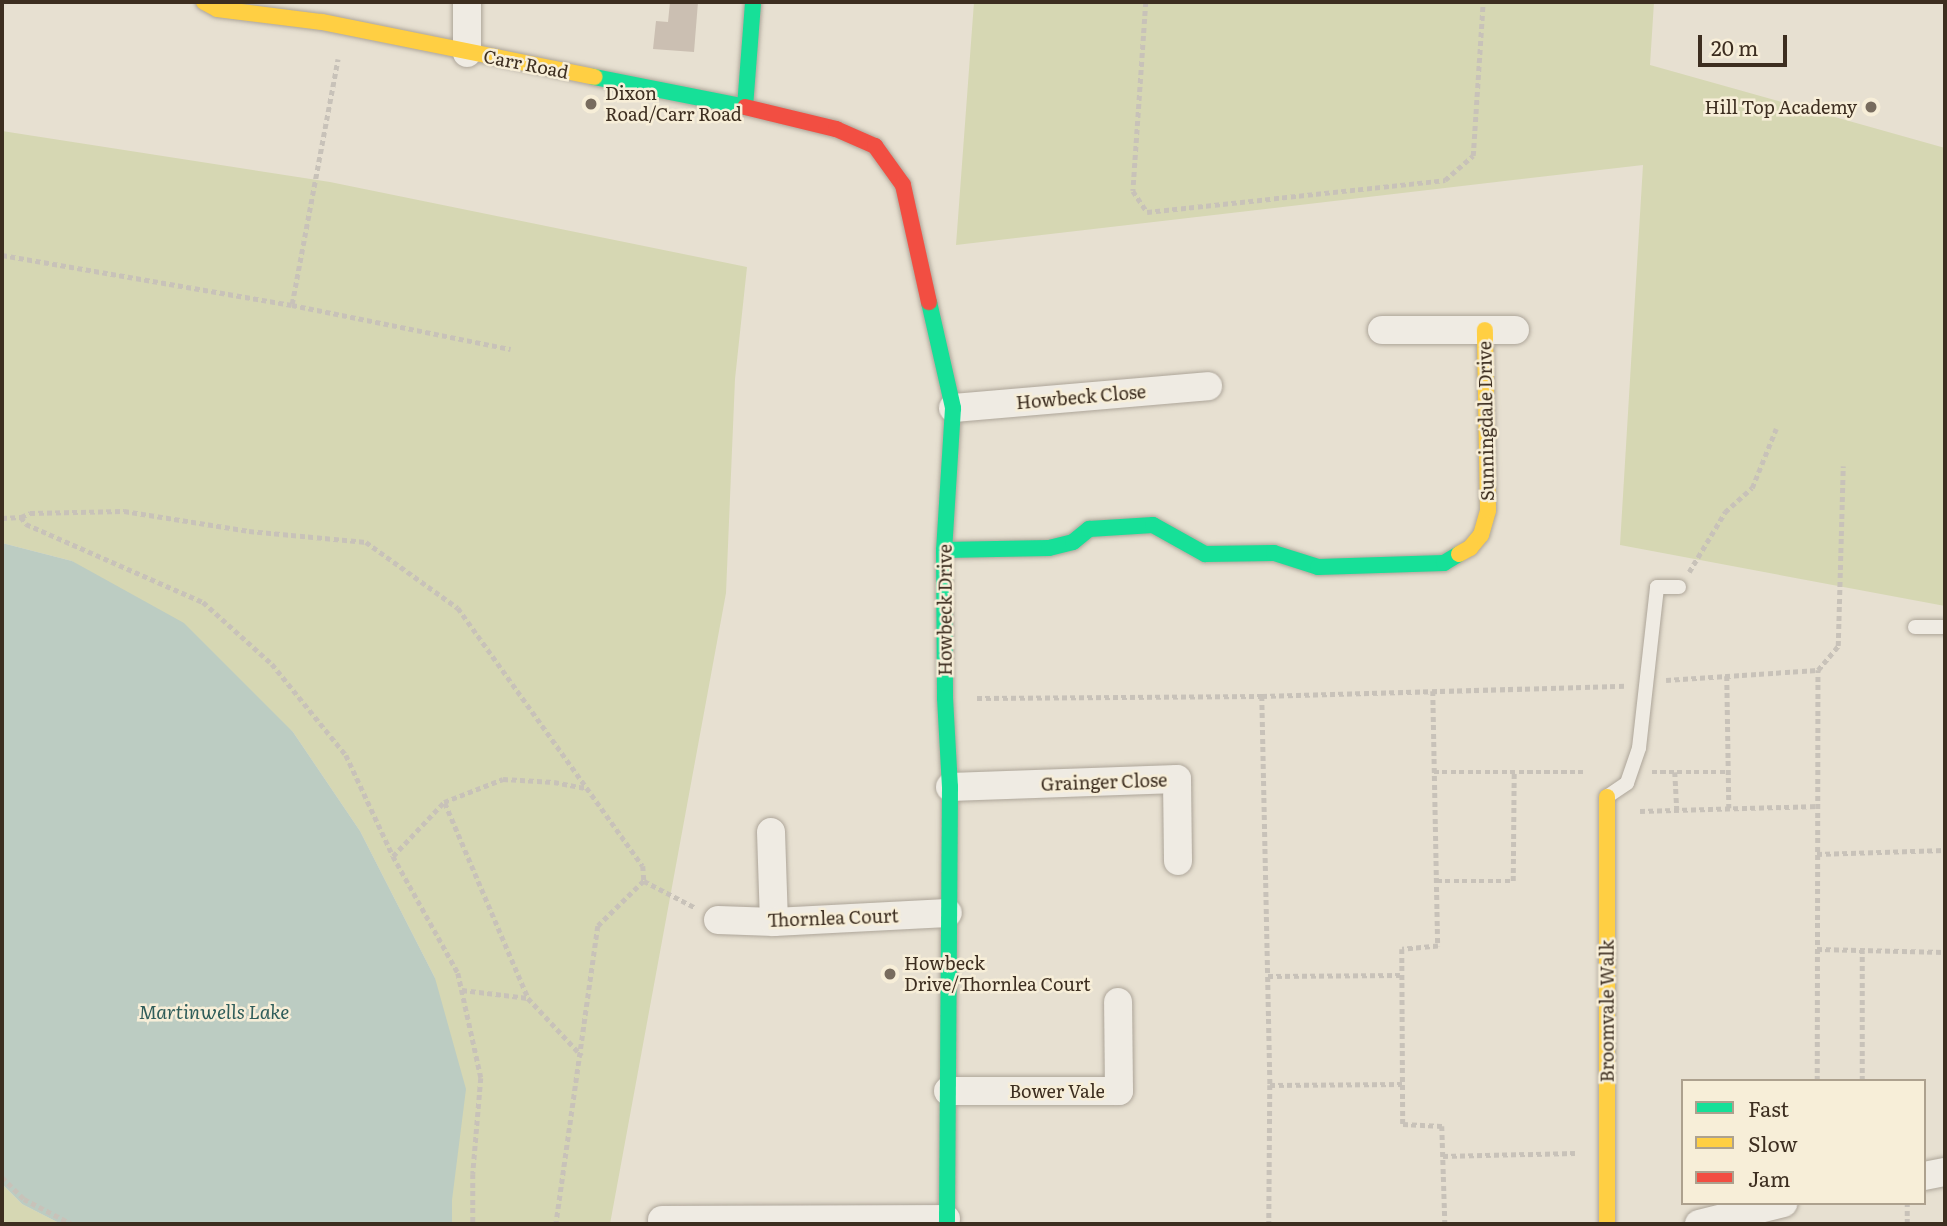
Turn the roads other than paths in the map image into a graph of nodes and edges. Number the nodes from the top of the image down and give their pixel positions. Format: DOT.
graph roads {
  1 [pos="204,2"];
  2 [pos="321,2"];
  3 [pos="467,2"];
  4 [pos="752,2"];
  5 [pos="322,22"];
  6 [pos="467,53"];
  7 [pos="745,107"];
  8 [pos="1382,330"];
  9 [pos="1485,330"];
  10 [pos="1515,330"];
  11 [pos="1208,386"];
  12 [pos="953,408"];
  13 [pos="944,550"];
  14 [pos="1679,587"];
  15 [pos="1915,627"];
  16 [pos="1945,627"];
  17 [pos="950,787"];
  18 [pos="1607,804"];
  19 [pos="771,832"];
  20 [pos="1178,862"];
  21 [pos="948,913"];
  22 [pos="718,920"];
  23 [pos="774,922"];
  24 [pos="1118,1002"];
  25 [pos="948,1091"];
  26 [pos="1945,1172"];
  27 [pos="1926,1176"];
  28 [pos="1777,1205"];
  29 [pos="662,1220"];
  30 [pos="947,1221"];
  31 [pos="1733,1221"];
  32 [pos="1608,1224"];
  33 [pos="1699,1224"];
  1 -- 5 [label="street, Carr Road"];
  2 -- 5 [label="lane"];
  3 -- 6 [label="street"];
  4 -- 7 [label="street"];
  5 -- 6 [label="street, Carr Road"];
  6 -- 7 [label="street, Carr Road"];
  7 -- 12 [label="street, Howbeck Drive"];
  8 -- 9 [label="street, Sunningdale Drive"];
  9 -- 10 [label="street, Sunningdale Drive"];
  9 -- 13 [label="street, Sunningdale Drive"];
  11 -- 12 [label="street, Howbeck Close"];
  12 -- 13 [label="street, Howbeck Drive"];
  13 -- 17 [label="street, Howbeck Drive"];
  14 -- 18 [label="lane"];
  15 -- 16 [label="lane"];
  17 -- 20 [label="street, Grainger Close"];
  17 -- 21 [label="street, Howbeck Drive"];
  18 -- 32 [label="street, Broomvale Walk"];
  19 -- 23 [label="street"];
  21 -- 23 [label="street, Thornlea Court"];
  21 -- 25 [label="street, Howbeck Drive"];
  22 -- 23 [label="street, Thornlea Court"];
  24 -- 25 [label="street, Bower Vale"];
  25 -- 30 [label="street, Howbeck Drive"];
  26 -- 27 [label="street"];
  28 -- 31 [label="street"];
  29 -- 30 [label="street"];
  31 -- 33 [label="street"];
}
